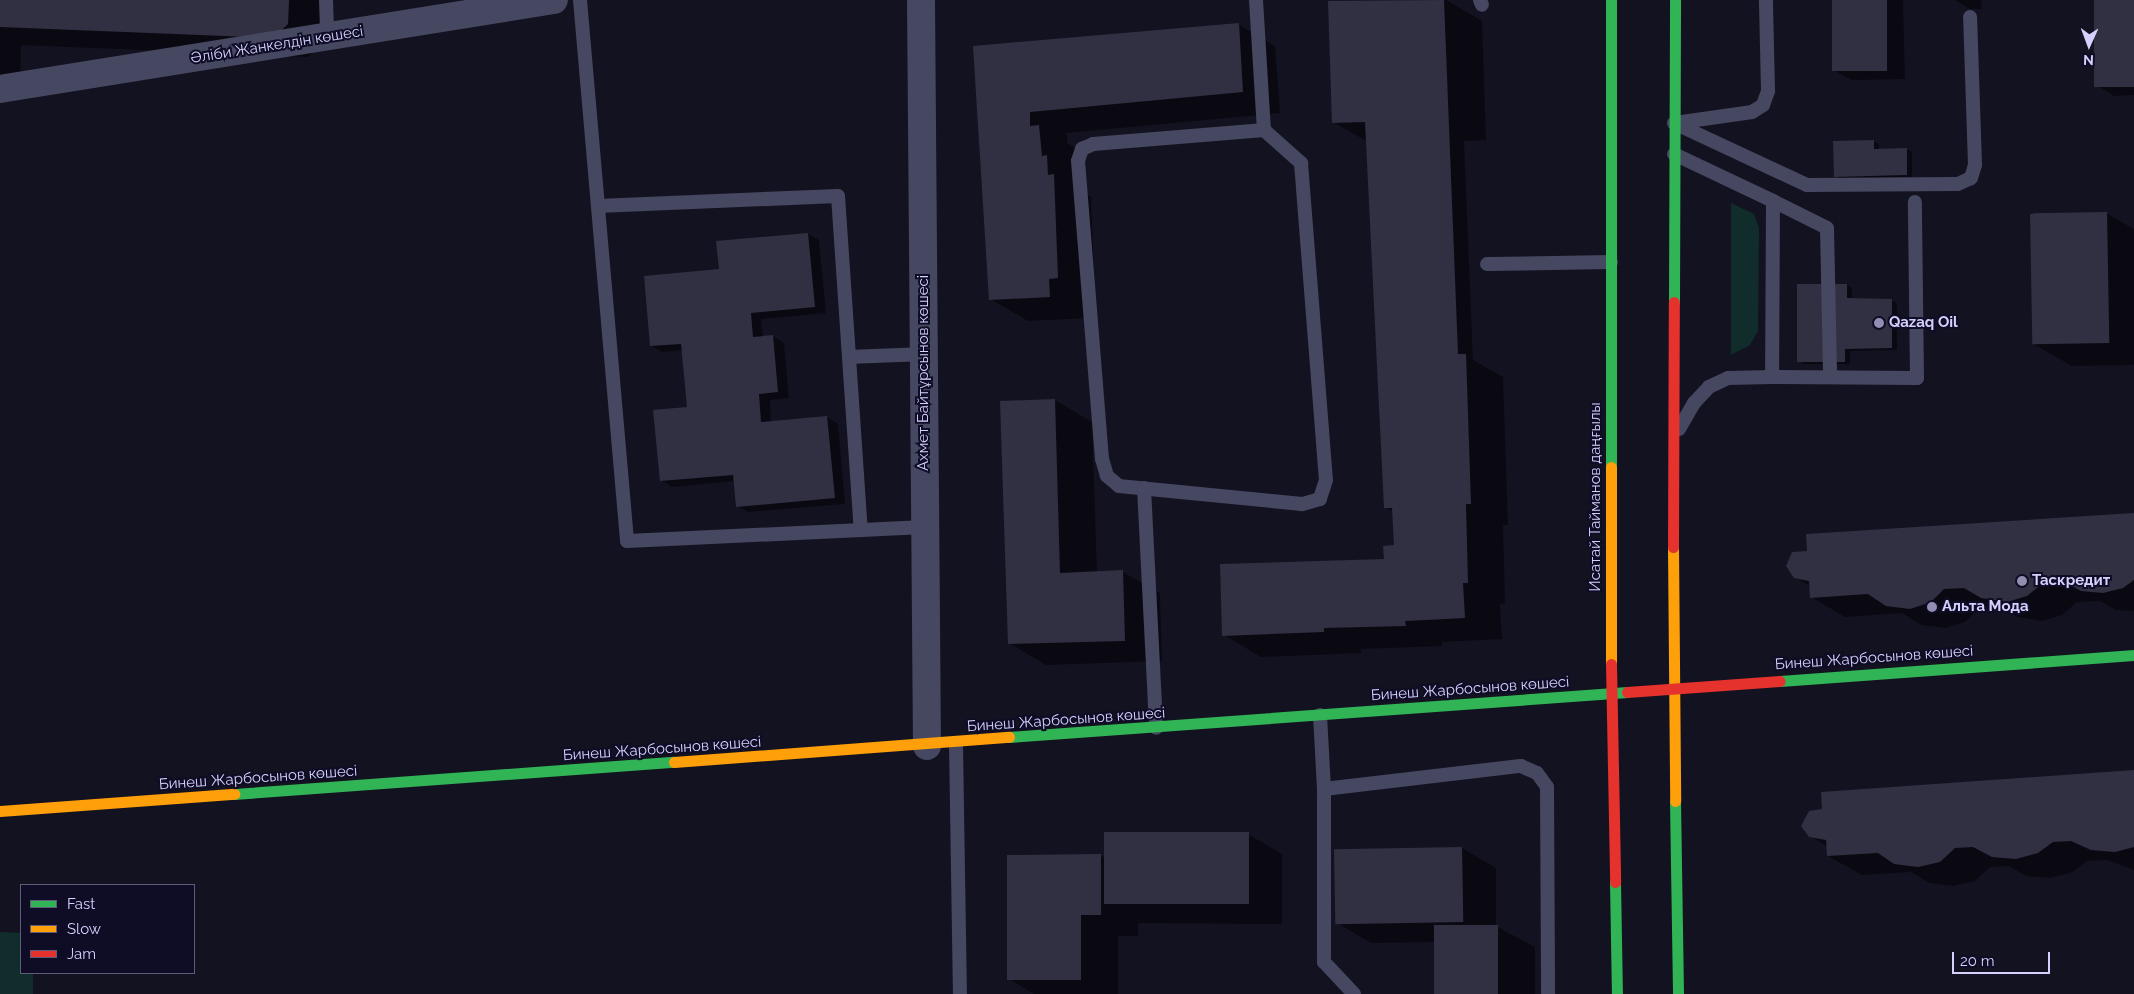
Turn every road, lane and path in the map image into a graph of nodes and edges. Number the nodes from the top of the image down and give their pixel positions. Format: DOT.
graph roads {
  1 [pos="326,0"];
  2 [pos="554,0"];
  3 [pos="580,0"];
  4 [pos="921,0"];
  5 [pos="1256,0"];
  6 [pos="1611,0"];
  7 [pos="1674,0"];
  8 [pos="1766,0"];
  9 [pos="1970,17"];
  10 [pos="327,38"];
  11 [pos="0,89"];
  12 [pos="1674,123"];
  13 [pos="1264,130"];
  14 [pos="1674,154"];
  15 [pos="1772,201"];
  16 [pos="1915,202"];
  17 [pos="598,206"];
  18 [pos="1611,262"];
  19 [pos="1487,264"];
  20 [pos="924,354"];
  21 [pos="849,357"];
  22 [pos="1830,377"];
  23 [pos="1772,378"];
  24 [pos="1673,438"];
  25 [pos="1144,488"];
  26 [pos="925,527"];
  27 [pos="861,530"];
  28 [pos="2134,656"];
  29 [pos="1673,687"];
  30 [pos="1613,693"];
  31 [pos="1320,715"];
  32 [pos="1156,728"];
  33 [pos="956,744"];
  34 [pos="927,746"];
  35 [pos="1324,789"];
  36 [pos="0,811"];
  37 [pos="960,994"];
  38 [pos="1354,994"];
  39 [pos="1548,994"];
  40 [pos="1617,994"];
  41 [pos="1678,994"];
  1 -- 10 [label="lane"];
  2 -- 10 [label="street, Әліби Жанкелдін көшесі"];
  3 -- 17 [label="lane"];
  4 -- 20 [label="street, Ахмет Байтұрсынов көшесі"];
  5 -- 13 [label="lane"];
  6 -- 18 [label="street, Исатай Тайманов даңғылы"];
  7 -- 12 [label="street"];
  8 -- 12 [label="lane"];
  9 -- 12 [label="lane"];
  10 -- 11 [label="street, Әліби Жанкелдін көшесі"];
  12 -- 14 [label="street"];
  13 -- 25 [label="lane"];
  13 -- 25 [label="lane"];
  14 -- 15 [label="lane"];
  14 -- 24 [label="street"];
  15 -- 22 [label="lane"];
  15 -- 23 [label="lane"];
  16 -- 22 [label="lane"];
  17 -- 21 [label="lane"];
  17 -- 27 [label="lane"];
  18 -- 19 [label="lane"];
  18 -- 30 [label="street, Исатай Тайманов даңғылы"];
  20 -- 21 [label="lane"];
  20 -- 26 [label="street, Ахмет Байтұрсынов көшесі"];
  21 -- 27 [label="lane"];
  22 -- 23 [label="lane"];
  23 -- 24 [label="lane"];
  24 -- 29 [label="street"];
  25 -- 32 [label="lane"];
  26 -- 27 [label="lane"];
  26 -- 34 [label="street, Ахмет Байтұрсынов көшесі"];
  28 -- 29 [label="street, Бинеш Жарбосынов көшесі"];
  29 -- 30 [label="street, Бинеш Жарбосынов көшесі"];
  29 -- 41 [label="street"];
  30 -- 31 [label="street, Бинеш Жарбосынов көшесі"];
  30 -- 40 [label="street, Исатай Тайманов даңғылы"];
  31 -- 32 [label="street, Бинеш Жарбосынов көшесі"];
  31 -- 35 [label="lane"];
  32 -- 33 [label="street, Бинеш Жарбосынов көшесі"];
  33 -- 34 [label="street, Бинеш Жарбосынов көшесі"];
  33 -- 37 [label="lane"];
  34 -- 36 [label="street, Бинеш Жарбосынов көшесі"];
  35 -- 38 [label="lane"];
  35 -- 39 [label="lane"];
}
